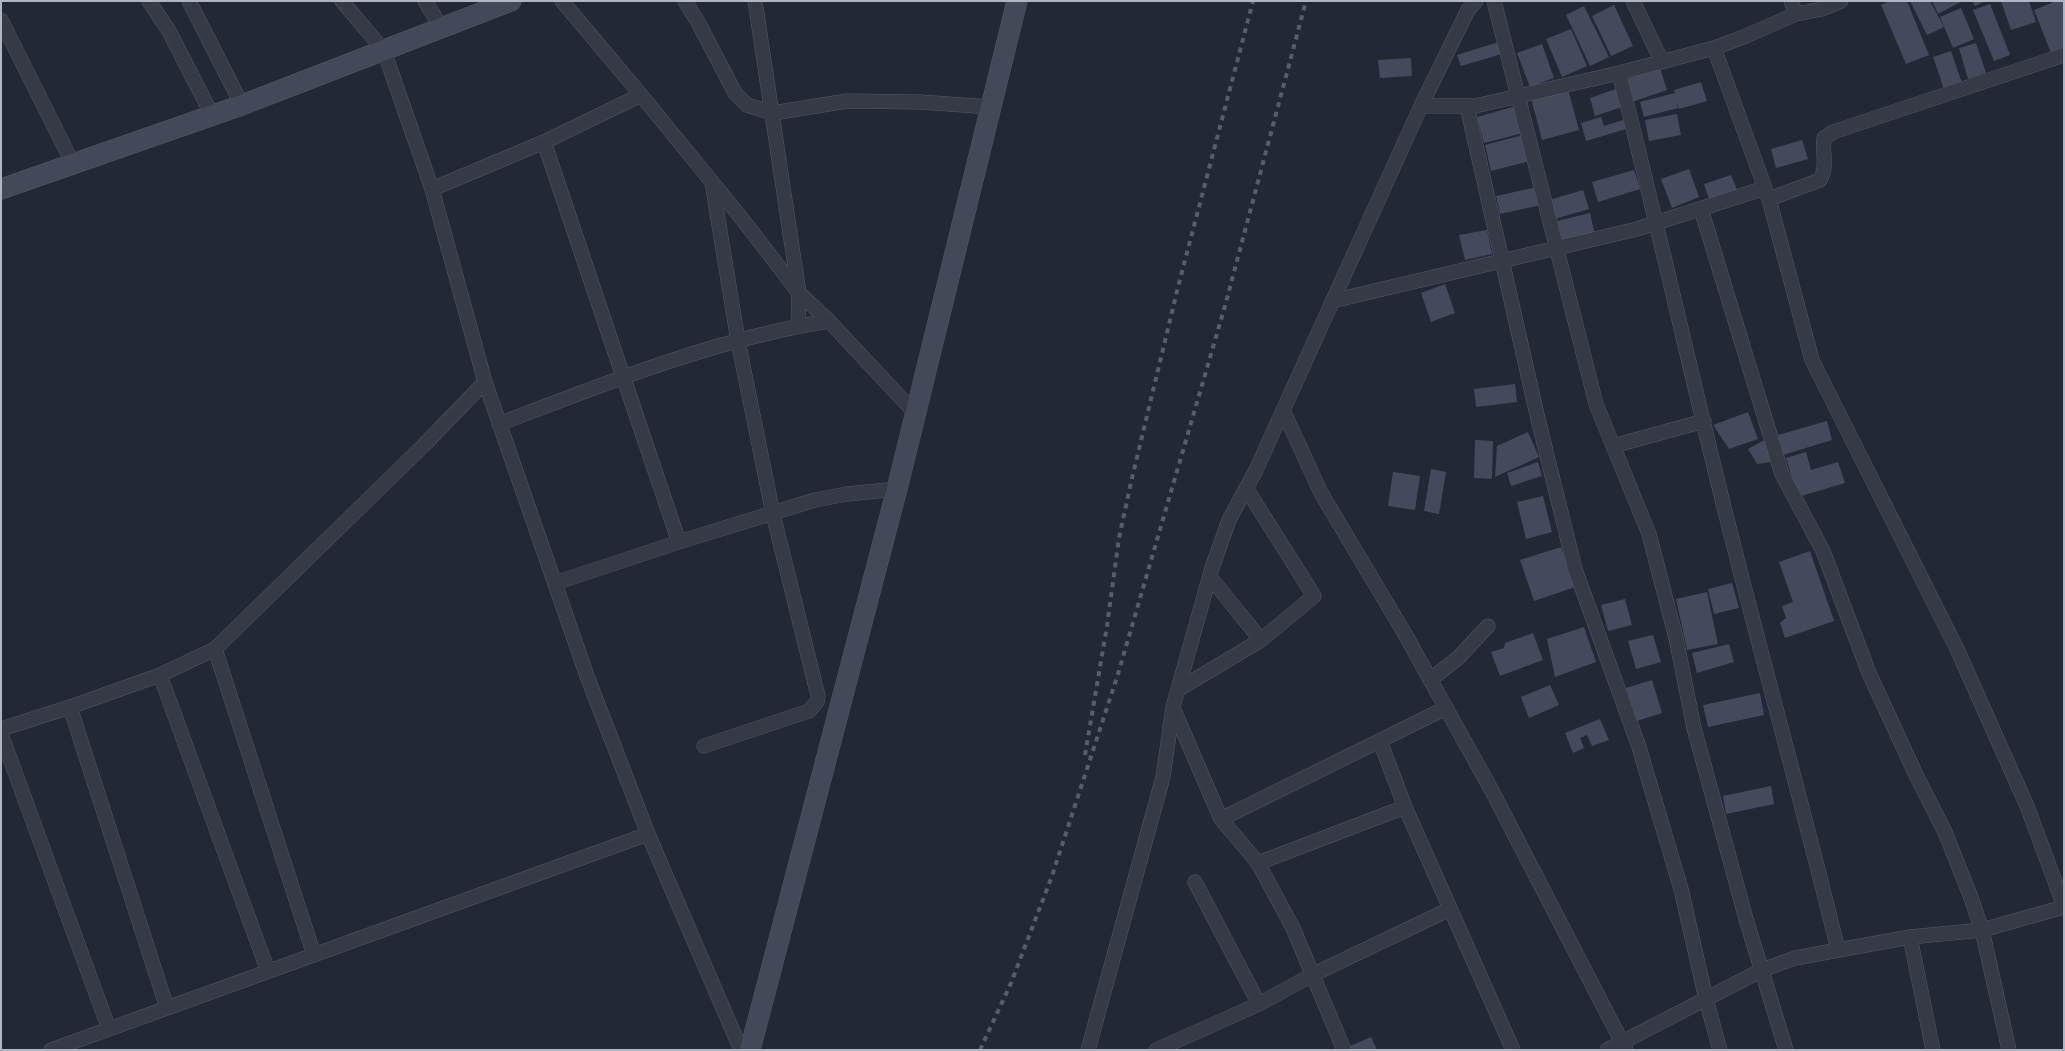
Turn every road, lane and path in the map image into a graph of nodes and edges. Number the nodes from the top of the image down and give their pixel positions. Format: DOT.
graph roads {
  1 [pos="149,1"];
  2 [pos="189,1"];
  3 [pos="342,1"];
  4 [pos="425,1"];
  5 [pos="511,1"];
  6 [pos="562,1"];
  7 [pos="685,1"];
  8 [pos="755,1"];
  9 [pos="1017,1"];
  10 [pos="1476,1"];
  11 [pos="1494,1"];
  12 [pos="1633,1"];
  13 [pos="1841,1"];
  14 [pos="1794,7"];
  15 [pos="1,20"];
  16 [pos="441,28"];
  17 [pos="1714,48"];
  18 [pos="384,51"];
  19 [pos="2064,54"];
  20 [pos="1661,60"];
  21 [pos="1619,73"];
  22 [pos="641,95"];
  23 [pos="1518,96"];
  24 [pos="242,105"];
  25 [pos="991,106"];
  26 [pos="1421,106"];
  27 [pos="1467,106"];
  28 [pos="212,114"];
  29 [pos="773,114"];
  30 [pos="544,142"];
  31 [pos="73,164"];
  32 [pos="712,182"];
  33 [pos="1,189"];
  34 [pos="432,189"];
  35 [pos="1767,194"];
  36 [pos="1700,209"];
  37 [pos="1657,222"];
  38 [pos="1556,248"];
  39 [pos="1502,261"];
  40 [pos="800,294"];
  41 [pos="1332,301"];
  42 [pos="830,321"];
  43 [pos="798,326"];
  44 [pos="738,341"];
  45 [pos="625,376"];
  46 [pos="485,382"];
  47 [pos="1284,410"];
  48 [pos="916,414"];
  49 [pos="1704,421"];
  50 [pos="500,424"];
  51 [pos="1613,446"];
  52 [pos="1246,488"];
  53 [pos="897,489"];
  54 [pos="773,514"];
  55 [pos="679,542"];
  56 [pos="1210,577"];
  57 [pos="555,583"];
  58 [pos="1488,626"];
  59 [pos="1261,640"];
  60 [pos="215,649"];
  61 [pos="160,675"];
  62 [pos="1430,680"];
  63 [pos="1179,689"];
  64 [pos="1172,707"];
  65 [pos="70,708"];
  66 [pos="1446,708"];
  67 [pos="1,729"];
  68 [pos="1,734"];
  69 [pos="1380,741"];
  70 [pos="704,746"];
  71 [pos="1405,807"];
  72 [pos="1221,819"];
  73 [pos="648,834"];
  74 [pos="1258,863"];
  75 [pos="1195,882"];
  76 [pos="2064,906"];
  77 [pos="1450,909"];
  78 [pos="1982,930"];
  79 [pos="1910,937"];
  80 [pos="1838,950"];
  81 [pos="314,955"];
  82 [pos="1762,970"];
  83 [pos="268,971"];
  84 [pos="1312,975"];
  85 [pos="1706,999"];
  86 [pos="1259,1004"];
  87 [pos="168,1008"];
  88 [pos="109,1029"];
  89 [pos="1624,1046"];
  90 [pos="51,1050"];
  91 [pos="741,1050"];
  92 [pos="750,1050"];
  93 [pos="1088,1050"];
  94 [pos="1156,1050"];
  95 [pos="1344,1050"];
  96 [pos="1513,1050"];
  97 [pos="1607,1050"];
  98 [pos="1720,1050"];
  99 [pos="1786,1050"];
  100 [pos="1933,1050"];
  101 [pos="2009,1050"];
  1 -- 28 [label="street"];
  2 -- 24 [label="street"];
  3 -- 18 [label="street"];
  4 -- 16 [label="street"];
  5 -- 16 [label="street"];
  6 -- 22 [label="street"];
  7 -- 29 [label="street"];
  8 -- 29 [label="street"];
  9 -- 25 [label="street"];
  10 -- 26 [label="street"];
  11 -- 23 [label="street"];
  12 -- 20 [label="street"];
  13 -- 14 [label="street"];
  14 -- 17 [label="street"];
  15 -- 31 [label="street"];
  16 -- 18 [label="street"];
  17 -- 20 [label="street"];
  17 -- 35 [label="street"];
  18 -- 24 [label="street"];
  18 -- 34 [label="street"];
  19 -- 35 [label="street"];
  20 -- 21 [label="street"];
  21 -- 23 [label="street"];
  21 -- 37 [label="street"];
  22 -- 30 [label="street"];
  22 -- 32 [label="street"];
  23 -- 27 [label="street"];
  23 -- 38 [label="street"];
  24 -- 28 [label="street"];
  25 -- 29 [label="street"];
  25 -- 48 [label="street"];
  26 -- 27 [label="street"];
  26 -- 41 [label="street"];
  27 -- 39 [label="street"];
  28 -- 31 [label="street"];
  29 -- 40 [label="street"];
  30 -- 34 [label="street"];
  30 -- 45 [label="street"];
  31 -- 33 [label="street"];
  32 -- 40 [label="street"];
  32 -- 44 [label="street"];
  34 -- 46 [label="street"];
  35 -- 36 [label="street"];
  35 -- 76 [label="street"];
  36 -- 37 [label="street"];
  36 -- 78 [label="street"];
  37 -- 38 [label="street"];
  37 -- 49 [label="street"];
  38 -- 39 [label="street"];
  38 -- 51 [label="street"];
  39 -- 41 [label="street"];
  39 -- 85 [label="street"];
  40 -- 42 [label="street"];
  40 -- 43 [label="street"];
  41 -- 47 [label="street"];
  42 -- 43 [label="street"];
  42 -- 48 [label="street"];
  43 -- 44 [label="street"];
  44 -- 45 [label="street"];
  44 -- 54 [label="street"];
  45 -- 50 [label="street"];
  45 -- 55 [label="street"];
  46 -- 50 [label="street"];
  46 -- 60 [label="street"];
  47 -- 52 [label="street"];
  47 -- 62 [label="street"];
  48 -- 53 [label="street"];
  49 -- 51 [label="street"];
  49 -- 80 [label="street"];
  50 -- 57 [label="street"];
  51 -- 82 [label="street"];
  52 -- 56 [label="street"];
  52 -- 59 [label="street"];
  53 -- 54 [label="street"];
  53 -- 92 [label="street"];
  54 -- 55 [label="street"];
  54 -- 70 [label="street"];
  55 -- 57 [label="street"];
  56 -- 59 [label="street"];
  56 -- 63 [label="street"];
  57 -- 73 [label="street"];
  58 -- 62 [label="street"];
  59 -- 63 [label="street"];
  60 -- 61 [label="street"];
  60 -- 81 [label="street"];
  61 -- 65 [label="street"];
  61 -- 83 [label="street"];
  62 -- 66 [label="street"];
  63 -- 64 [label="street"];
  64 -- 72 [label="street"];
  64 -- 93 [label="street"];
  65 -- 67 [label="street"];
  65 -- 87 [label="street"];
  66 -- 69 [label="street"];
  66 -- 89 [label="street"];
  68 -- 88 [label="street"];
  69 -- 71 [label="street"];
  69 -- 72 [label="street"];
  71 -- 74 [label="street"];
  71 -- 77 [label="street"];
  72 -- 74 [label="street"];
  73 -- 81 [label="street"];
  73 -- 91 [label="street"];
  74 -- 84 [label="street"];
  75 -- 86 [label="street"];
  76 -- 78 [label="street"];
  77 -- 84 [label="street"];
  77 -- 96 [label="street"];
  78 -- 79 [label="street"];
  78 -- 101 [label="street"];
  79 -- 80 [label="street"];
  79 -- 100 [label="street"];
  80 -- 82 [label="street"];
  81 -- 83 [label="street"];
  82 -- 85 [label="street"];
  82 -- 99 [label="street"];
  83 -- 87 [label="street"];
  84 -- 86 [label="street"];
  84 -- 95 [label="street"];
  85 -- 89 [label="street"];
  85 -- 98 [label="street"];
  86 -- 94 [label="street"];
  87 -- 88 [label="street"];
  88 -- 90 [label="street"];
  89 -- 97 [label="street"];
}
